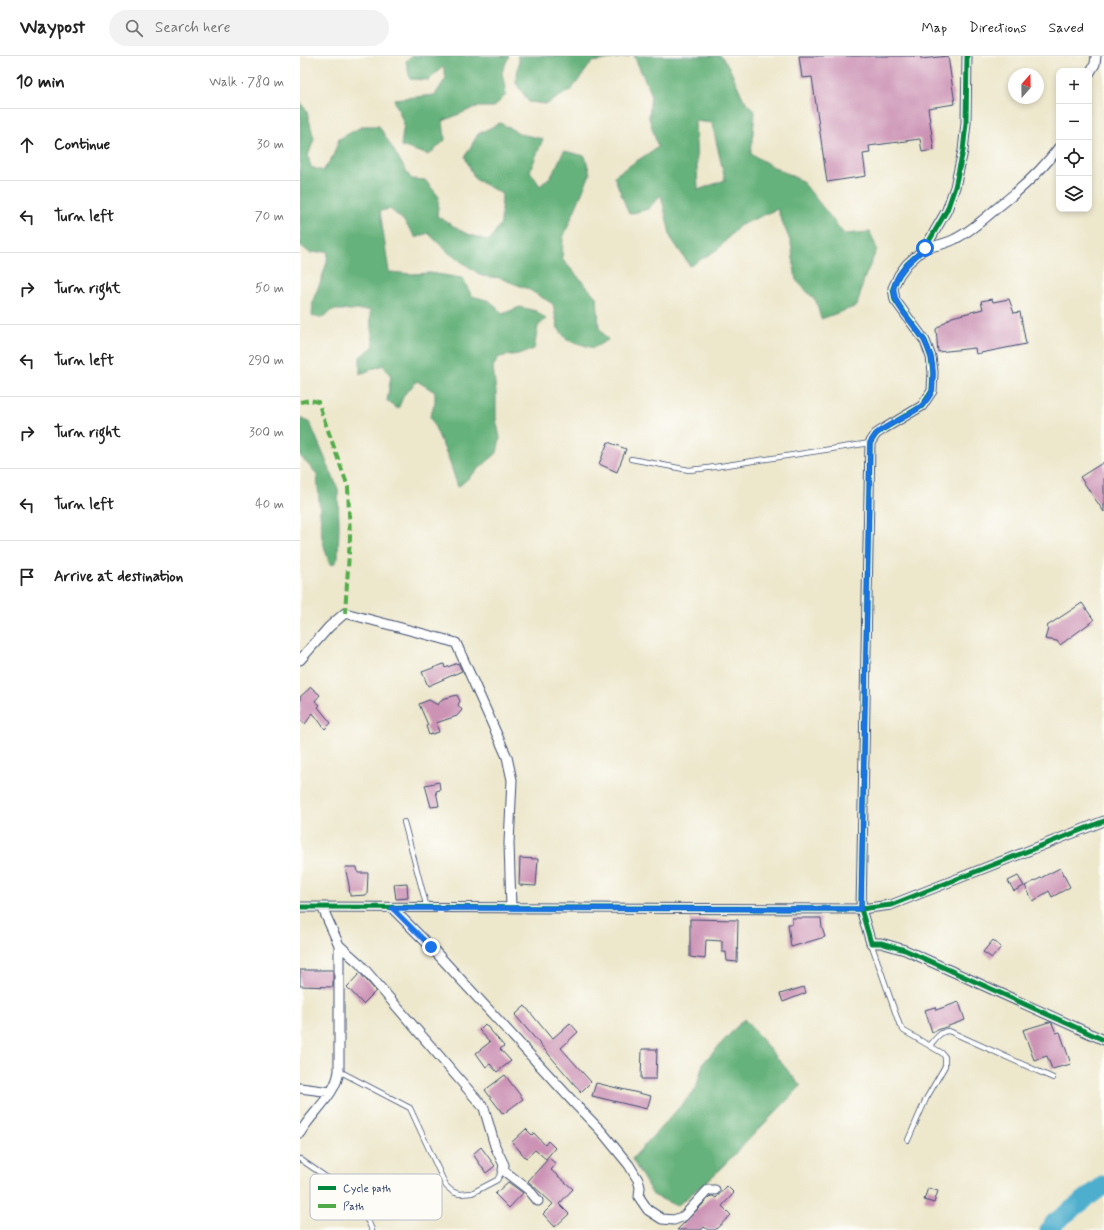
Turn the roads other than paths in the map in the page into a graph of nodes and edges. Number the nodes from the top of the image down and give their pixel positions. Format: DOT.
graph roads {
  1 [pos="967,56"];
  2 [pos="1096,56"];
  3 [pos="1092,69"];
  4 [pos="1056,151"];
  5 [pos="925,248"];
  6 [pos="870,443"];
  7 [pos="631,459"];
  8 [pos="300,659"];
  9 [pos="1104,820"];
  10 [pos="404,822"];
  11 [pos="300,908"];
  12 [pos="322,908"];
  13 [pos="392,908"];
  14 [pos="428,908"];
  15 [pos="511,908"];
  16 [pos="861,909"];
  17 [pos="870,943"];
  18 [pos="339,945"];
  19 [pos="1104,1040"];
  20 [pos="930,1045"];
  21 [pos="339,1071"];
  22 [pos="1053,1078"];
  23 [pos="300,1088"];
  24 [pos="331,1092"];
  25 [pos="300,1133"];
  26 [pos="908,1140"];
  27 [pos="300,1159"];
  28 [pos="503,1170"];
  29 [pos="322,1174"];
  30 [pos="440,1174"];
  31 [pos="442,1177"];
  32 [pos="715,1190"];
  33 [pos="538,1201"];
  34 [pos="367,1220"];
  35 [pos="372,1230"];
  1 -- 5 [label="street"];
  2 -- 3 [label="street"];
  4 -- 5 [label="street"];
  5 -- 6 [label="street"];
  6 -- 7 [label="lane"];
  6 -- 16 [label="street"];
  8 -- 15 [label="street"];
  9 -- 16 [label="street"];
  10 -- 14 [label="lane"];
  11 -- 12 [label="street"];
  12 -- 13 [label="street"];
  12 -- 18 [label="street"];
  13 -- 14 [label="street"];
  13 -- 32 [label="street"];
  14 -- 15 [label="street"];
  15 -- 16 [label="street"];
  16 -- 17 [label="street"];
  17 -- 19 [label="street"];
  17 -- 20 [label="lane"];
  18 -- 21 [label="street"];
  18 -- 28 [label="street"];
  20 -- 22 [label="lane"];
  20 -- 26 [label="lane"];
  21 -- 24 [label="street"];
  21 -- 30 [label="lane"];
  23 -- 24 [label="street"];
  24 -- 25 [label="street"];
  27 -- 29 [label="lane"];
  28 -- 31 [label="lane"];
  28 -- 33 [label="street"];
  34 -- 35 [label="lane"];
}
